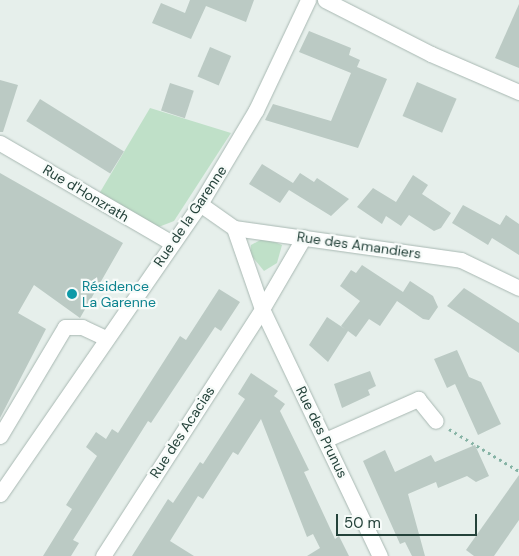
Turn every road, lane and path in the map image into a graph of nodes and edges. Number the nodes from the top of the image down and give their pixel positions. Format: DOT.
graph roads {
  1 [pos="308,0"];
  2 [pos="325,0"];
  3 [pos="519,92"];
  4 [pos="0,143"];
  5 [pos="200,204"];
  6 [pos="234,228"];
  7 [pos="304,237"];
  8 [pos="172,243"];
  9 [pos="519,288"];
  10 [pos="262,309"];
  11 [pos="106,338"];
  12 [pos="436,421"];
  13 [pos="0,436"];
  14 [pos="325,440"];
  15 [pos="519,471"];
  16 [pos="0,494"];
  17 [pos="103,556"];
  18 [pos="380,556"];
  1 -- 5 [label="street, Rue de la Garenne"];
  2 -- 3 [label="street"];
  4 -- 8 [label="street, Rue d'Honzrath"];
  5 -- 6 [label="street, Rue des Amandiers"];
  5 -- 8 [label="street, Rue de la Garenne"];
  6 -- 7 [label="street, Rue des Amandiers"];
  6 -- 10 [label="street, Rue des Prunus"];
  7 -- 9 [label="street, Rue des Amandiers"];
  7 -- 10 [label="street, Rue des Acacias"];
  8 -- 11 [label="street, Rue de la Garenne"];
  10 -- 14 [label="street, Rue des Prunus"];
  10 -- 17 [label="street, Rue des Acacias"];
  11 -- 13 [label="street"];
  11 -- 16 [label="street, Rue de la Garenne"];
  12 -- 14 [label="street"];
  12 -- 15 [label="path"];
  14 -- 18 [label="street, Rue des Prunus"];
}
